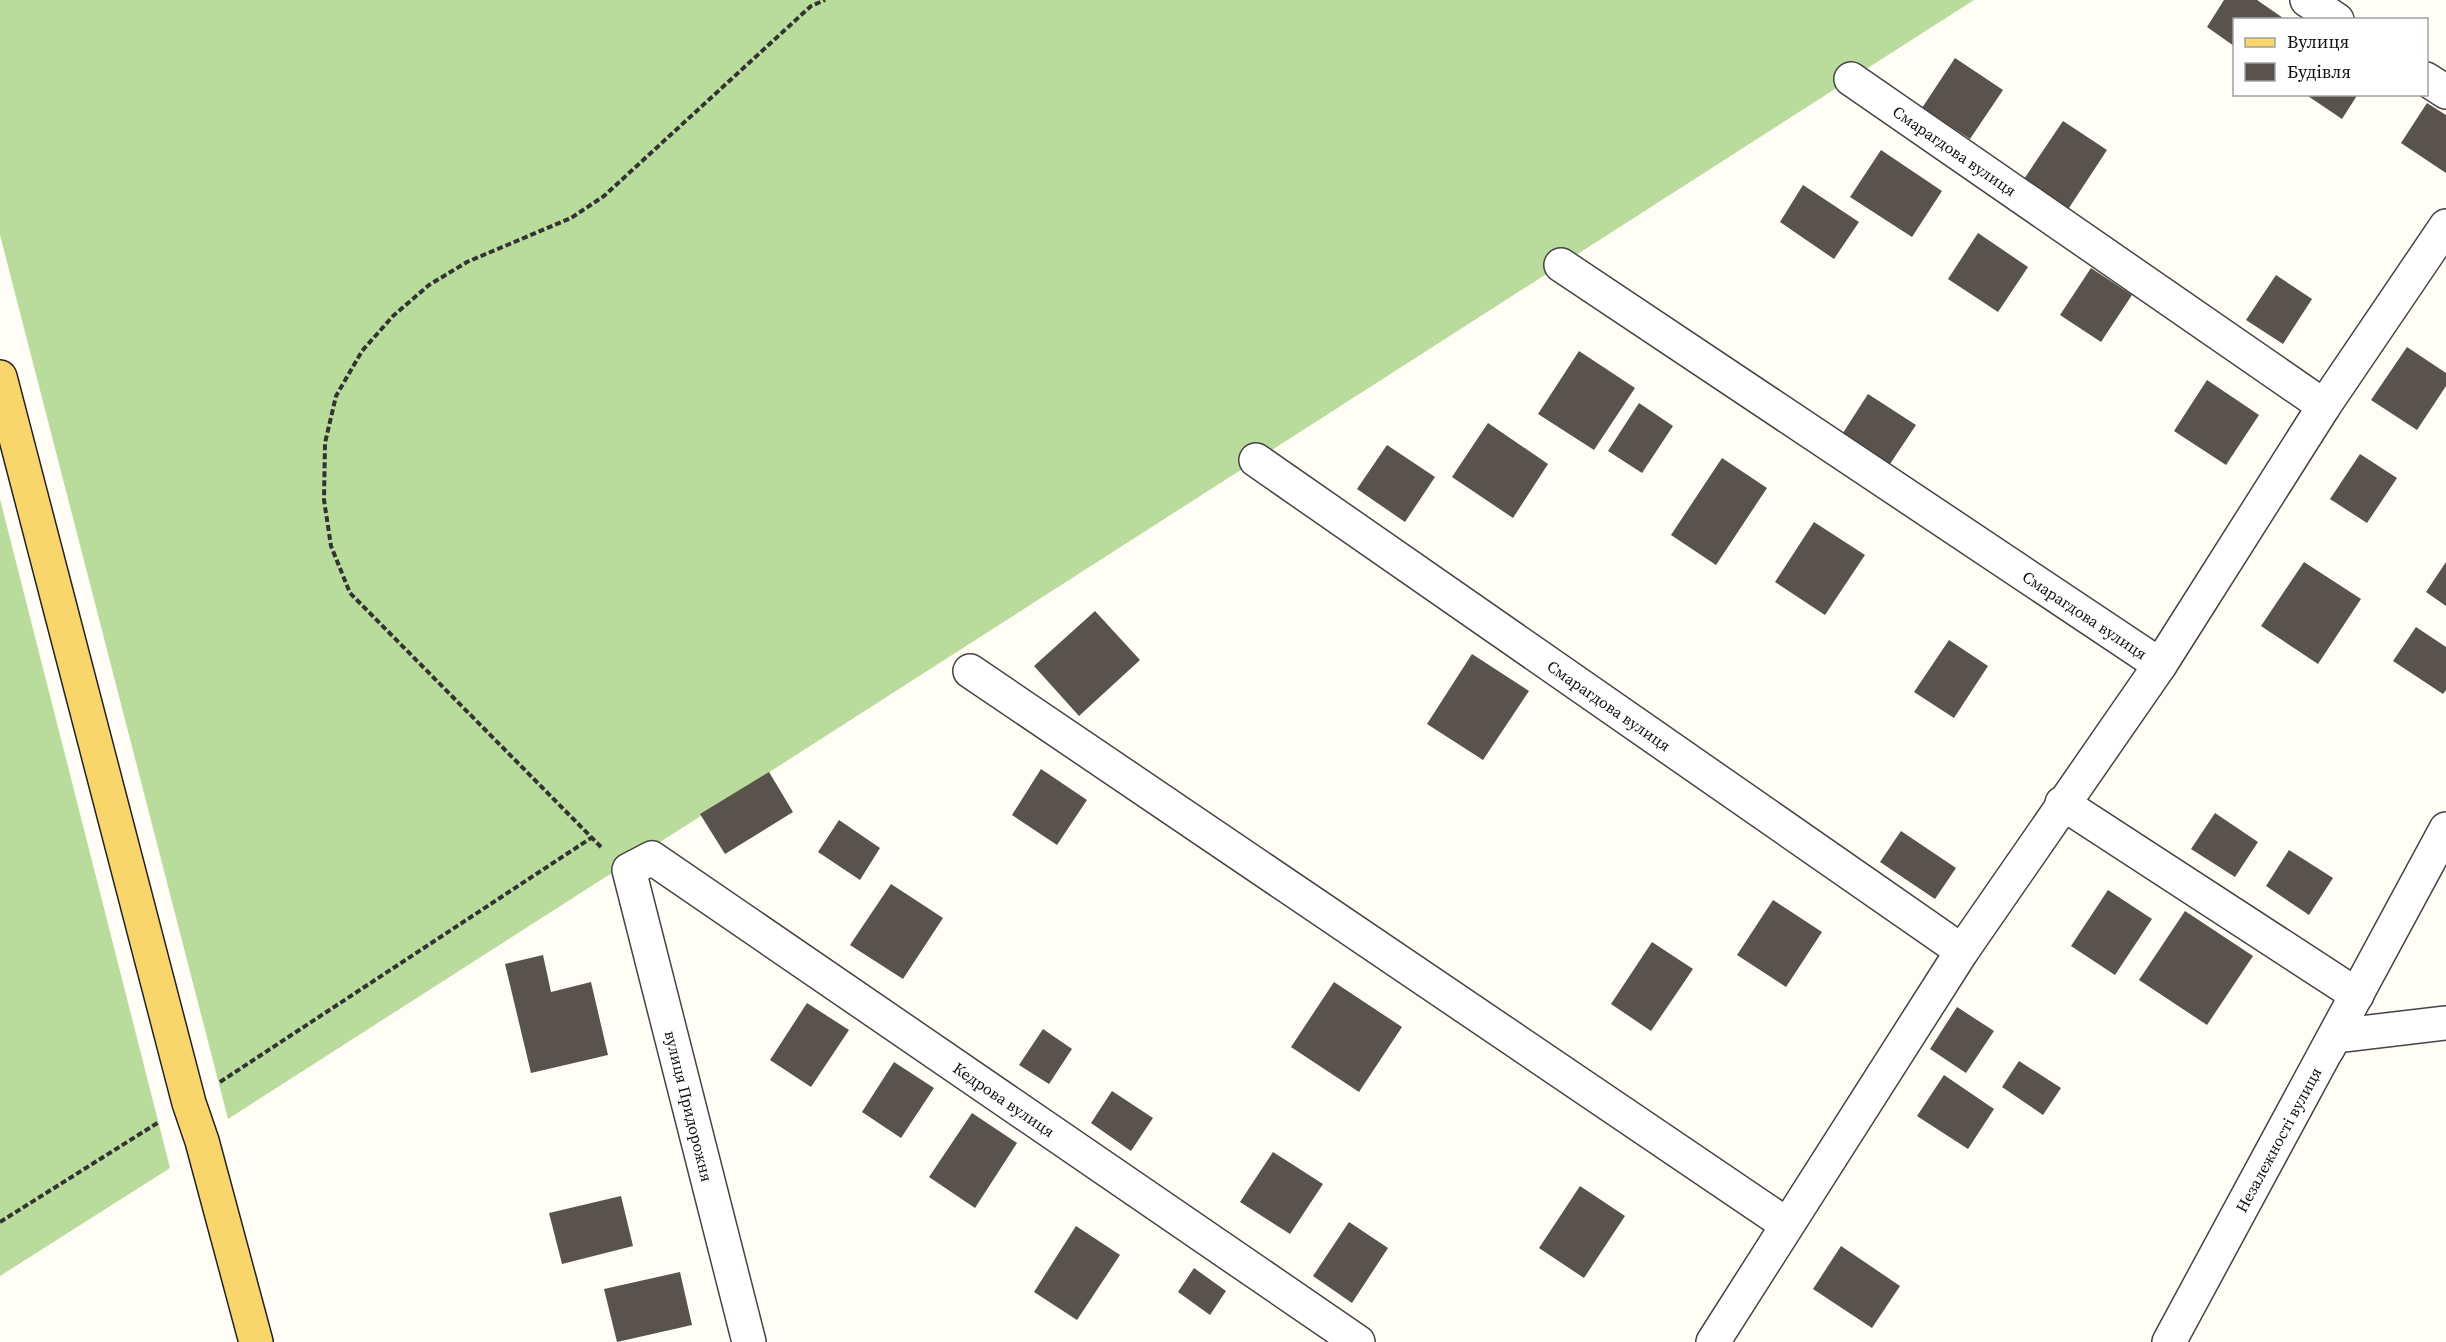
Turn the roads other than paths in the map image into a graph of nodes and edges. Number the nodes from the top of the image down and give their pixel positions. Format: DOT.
graph roads {
  1 [pos="2307,0"];
  2 [pos="2334,18"];
  3 [pos="1851,79"];
  4 [pos="2428,80"];
  5 [pos="2446,92"];
  6 [pos="2446,226"];
  7 [pos="1561,265"];
  8 [pos="0,377"];
  9 [pos="2324,406"];
  10 [pos="1256,460"];
  11 [pos="2160,665"];
  12 [pos="970,671"];
  13 [pos="2062,803"];
  14 [pos="2446,829"];
  15 [pos="640,864"];
  16 [pos="1962,951"];
  17 [pos="2357,994"];
  18 [pos="2446,1023"];
  19 [pos="2335,1036"];
  20 [pos="1786,1224"];
  21 [pos="754,1337"];
  22 [pos="256,1342"];
  23 [pos="1358,1342"];
  24 [pos="1713,1342"];
  25 [pos="2169,1342"];
  1 -- 2 [label="street"];
  3 -- 9 [label="street, Смарагдова вулиця"];
  4 -- 5 [label="street"];
  6 -- 9 [label="street"];
  7 -- 11 [label="street, Смарагдова вулиця"];
  8 -- 22 [label="main road"];
  9 -- 11 [label="street"];
  10 -- 16 [label="street, Смарагдова вулиця"];
  11 -- 13 [label="street"];
  12 -- 20 [label="street"];
  13 -- 16 [label="street"];
  13 -- 17 [label="street"];
  14 -- 17 [label="street, Незалежності вулиця"];
  15 -- 21 [label="street, вулиця Придорожня"];
  15 -- 23 [label="street, Кедрова вулиця"];
  16 -- 20 [label="street"];
  17 -- 19 [label="street, Незалежності вулиця"];
  18 -- 19 [label="street"];
  19 -- 25 [label="street, Незалежності вулиця"];
  20 -- 24 [label="street"];
}
